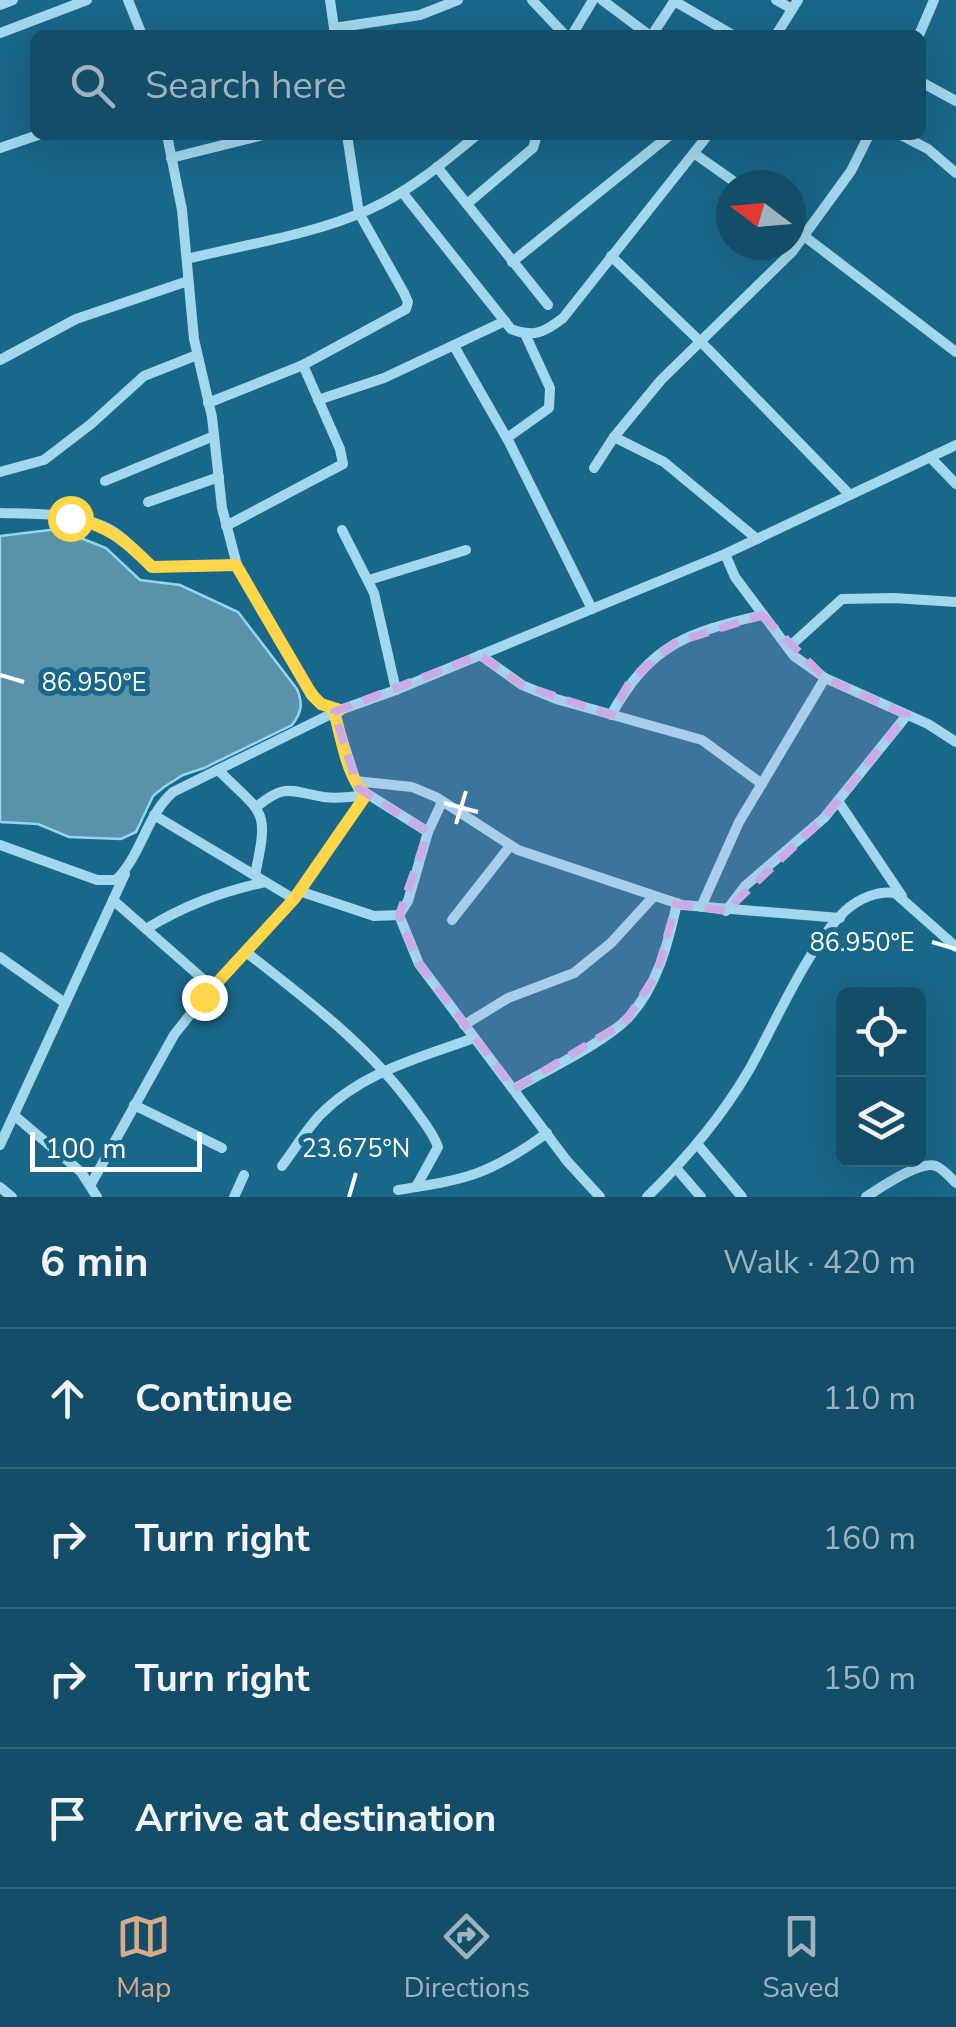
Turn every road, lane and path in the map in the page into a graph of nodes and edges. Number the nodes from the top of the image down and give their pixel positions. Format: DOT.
graph roads {
  1 [pos="13,0"];
  2 [pos="87,0"];
  3 [pos="128,0"];
  4 [pos="330,0"];
  5 [pos="458,0"];
  6 [pos="532,0"];
  7 [pos="592,0"];
  8 [pos="602,0"];
  9 [pos="675,0"];
  10 [pos="776,0"];
  11 [pos="934,0"];
  12 [pos="795,5"];
  13 [pos="0,6"];
  14 [pos="140,30"];
  15 [pos="335,30"];
  16 [pos="340,30"];
  17 [pos="563,30"];
  18 [pos="571,30"];
  19 [pos="643,30"];
  20 [pos="654,30"];
  21 [pos="725,30"];
  22 [pos="779,30"];
  23 [pos="920,30"];
  24 [pos="0,33"];
  25 [pos="926,85"];
  26 [pos="956,102"];
  27 [pos="30,138"];
  28 [pos="168,140"];
  29 [pos="243,140"];
  30 [pos="348,140"];
  31 [pos="471,140"];
  32 [pos="536,140"];
  33 [pos="655,140"];
  34 [pos="705,140"];
  35 [pos="866,140"];
  36 [pos="910,140"];
  37 [pos="0,148"];
  38 [pos="695,154"];
  39 [pos="171,158"];
  40 [pos="438,167"];
  41 [pos="718,170"];
  42 [pos="956,173"];
  43 [pos="402,192"];
  44 [pos="467,204"];
  45 [pos="359,214"];
  46 [pos="806,233"];
  47 [pos="806,238"];
  48 [pos="611,256"];
  49 [pos="187,259"];
  50 [pos="784,260"];
  51 [pos="512,262"];
  52 [pos="188,281"];
  53 [pos="548,305"];
  54 [pos="505,321"];
  55 [pos="525,334"];
  56 [pos="702,342"];
  57 [pos="0,344"];
  58 [pos="454,346"];
  59 [pos="956,352"];
  60 [pos="197,355"];
  61 [pos="4,358"];
  62 [pos="302,365"];
  63 [pos="318,400"];
  64 [pos="208,404"];
  65 [pos="214,436"];
  66 [pos="614,436"];
  67 [pos="507,438"];
  68 [pos="956,445"];
  69 [pos="930,457"];
  70 [pos="594,468"];
  71 [pos="0,472"];
  72 [pos="219,477"];
  73 [pos="105,482"];
  74 [pos="956,484"];
  75 [pos="850,495"];
  76 [pos="148,502"];
  77 [pos="0,513"];
  78 [pos="226,526"];
  79 [pos="342,530"];
  80 [pos="757,539"];
  81 [pos="466,550"];
  82 [pos="725,554"];
  83 [pos="236,565"];
  84 [pos="369,580"];
  85 [pos="956,602"];
  86 [pos="592,609"];
  87 [pos="762,616"];
  88 [pos="788,648"];
  89 [pos="480,656"];
  90 [pos="825,678"];
  91 [pos="396,690"];
  92 [pos="337,711"];
  93 [pos="612,714"];
  94 [pos="907,715"];
  95 [pos="956,742"];
  96 [pos="218,770"];
  97 [pos="355,781"];
  98 [pos="762,784"];
  99 [pos="366,795"];
  100 [pos="838,801"];
  101 [pos="442,802"];
  102 [pos="256,807"];
  103 [pos="154,815"];
  104 [pos="428,832"];
  105 [pos="0,845"];
  106 [pos="510,846"];
  107 [pos="128,868"];
  108 [pos="260,879"];
  109 [pos="296,895"];
  110 [pos="654,896"];
  111 [pos="113,900"];
  112 [pos="906,901"];
  113 [pos="677,903"];
  114 [pos="701,908"];
  115 [pos="726,911"];
  116 [pos="399,915"];
  117 [pos="840,918"];
  118 [pos="452,920"];
  119 [pos="146,929"];
  120 [pos="956,947"];
  121 [pos="246,952"];
  122 [pos="0,957"];
  123 [pos="212,988"];
  124 [pos="65,1003"];
  125 [pos="464,1025"];
  126 [pos="474,1038"];
  127 [pos="382,1070"];
  128 [pos="514,1088"];
  129 [pos="134,1105"];
  130 [pos="15,1116"];
  131 [pos="547,1133"];
  132 [pos="0,1145"];
  133 [pos="698,1145"];
  134 [pos="222,1148"];
  135 [pos="282,1166"];
  136 [pos="676,1168"];
  137 [pos="244,1175"];
  138 [pos="956,1183"];
  139 [pos="90,1184"];
  140 [pos="0,1187"];
  141 [pos="416,1187"];
  142 [pos="398,1190"];
  143 [pos="12,1197"];
  144 [pos="97,1197"];
  145 [pos="234,1197"];
  146 [pos="600,1197"];
  147 [pos="647,1197"];
  148 [pos="700,1197"];
  149 [pos="742,1197"];
  150 [pos="866,1197"];
  1 -- 13 [label="street"];
  2 -- 24 [label="street"];
  3 -- 14 [label="street"];
  4 -- 15 [label="street"];
  5 -- 16 [label="street"];
  6 -- 17 [label="street"];
  7 -- 18 [label="street"];
  8 -- 19 [label="street"];
  9 -- 20 [label="street"];
  9 -- 21 [label="street"];
  10 -- 12 [label="street"];
  11 -- 23 [label="street"];
  12 -- 22 [label="street"];
  25 -- 26 [label="street"];
  27 -- 37 [label="street"];
  28 -- 39 [label="street"];
  29 -- 39 [label="street"];
  30 -- 45 [label="street"];
  31 -- 40 [label="street"];
  32 -- 44 [label="street"];
  33 -- 51 [label="street"];
  34 -- 38 [label="street"];
  35 -- 46 [label="street"];
  36 -- 42 [label="street"];
  38 -- 41 [label="street"];
  38 -- 48 [label="street"];
  39 -- 49 [label="street"];
  40 -- 43 [label="street"];
  40 -- 44 [label="street"];
  43 -- 45 [label="street"];
  43 -- 54 [label="street"];
  44 -- 51 [label="street"];
  45 -- 49 [label="street"];
  45 -- 62 [label="street"];
  47 -- 59 [label="street"];
  48 -- 55 [label="street"];
  48 -- 56 [label="street"];
  49 -- 52 [label="street"];
  50 -- 56 [label="street"];
  51 -- 53 [label="street"];
  52 -- 60 [label="street"];
  52 -- 61 [label="street"];
  54 -- 55 [label="street"];
  54 -- 58 [label="street"];
  55 -- 67 [label="street"];
  56 -- 66 [label="street"];
  56 -- 75 [label="street"];
  57 -- 61 [label="street"];
  58 -- 63 [label="street"];
  58 -- 67 [label="street"];
  60 -- 64 [label="street"];
  60 -- 71 [label="street"];
  62 -- 63 [label="street"];
  62 -- 64 [label="street"];
  63 -- 78 [label="street"];
  64 -- 65 [label="street"];
  65 -- 72 [label="street"];
  65 -- 73 [label="street"];
  66 -- 70 [label="street"];
  66 -- 80 [label="street"];
  67 -- 86 [label="street"];
  68 -- 69 [label="street"];
  69 -- 74 [label="street"];
  69 -- 75 [label="street"];
  72 -- 76 [label="street"];
  72 -- 78 [label="street"];
  75 -- 80 [label="street"];
  77 -- 83 [label="street"];
  78 -- 83 [label="street"];
  79 -- 84 [label="street"];
  80 -- 82 [label="street"];
  81 -- 84 [label="street"];
  82 -- 86 [label="street"];
  82 -- 87 [label="street"];
  83 -- 92 [label="street"];
  84 -- 91 [label="street"];
  85 -- 88 [label="street"];
  86 -- 89 [label="street"];
  87 -- 88 [label="street"];
  87 -- 93 [label="street"];
  88 -- 90 [label="street"];
  89 -- 91 [label="street"];
  89 -- 93 [label="street"];
  90 -- 94 [label="street"];
  90 -- 98 [label="street"];
  91 -- 92 [label="street"];
  92 -- 96 [label="street"];
  92 -- 97 [label="street"];
  93 -- 98 [label="street"];
  94 -- 95 [label="street"];
  94 -- 100 [label="street"];
  96 -- 102 [label="street"];
  96 -- 103 [label="street"];
  97 -- 99 [label="street"];
  97 -- 101 [label="street"];
  98 -- 114 [label="street"];
  99 -- 102 [label="street"];
  99 -- 104 [label="street"];
  99 -- 109 [label="street"];
  100 -- 112 [label="street"];
  100 -- 115 [label="street"];
  101 -- 104 [label="street"];
  101 -- 106 [label="street"];
  102 -- 108 [label="street"];
  103 -- 107 [label="street"];
  103 -- 108 [label="street"];
  104 -- 116 [label="street"];
  105 -- 107 [label="street"];
  106 -- 110 [label="street"];
  106 -- 118 [label="street"];
  107 -- 111 [label="street"];
  108 -- 109 [label="street"];
  108 -- 119 [label="street"];
  109 -- 116 [label="street"];
  109 -- 121 [label="street"];
  110 -- 113 [label="street"];
  110 -- 125 [label="street"];
  111 -- 119 [label="street"];
  111 -- 124 [label="street"];
  112 -- 117 [label="street"];
  112 -- 120 [label="street"];
  113 -- 114 [label="street"];
  113 -- 128 [label="street"];
  114 -- 115 [label="street"];
  115 -- 117 [label="street"];
  116 -- 125 [label="street"];
  117 -- 133 [label="street"];
  119 -- 123 [label="street"];
  121 -- 123 [label="street"];
  121 -- 127 [label="street"];
  122 -- 124 [label="street"];
  123 -- 129 [label="street"];
  124 -- 130 [label="street"];
  125 -- 126 [label="street"];
  126 -- 127 [label="street"];
  126 -- 128 [label="street"];
  127 -- 135 [label="street"];
  127 -- 141 [label="street"];
  128 -- 131 [label="street"];
  129 -- 134 [label="street"];
  129 -- 139 [label="street"];
  130 -- 132 [label="street"];
  130 -- 139 [label="street"];
  131 -- 141 [label="street"];
  131 -- 146 [label="street"];
  133 -- 136 [label="street"];
  133 -- 149 [label="street"];
  136 -- 147 [label="street"];
  136 -- 148 [label="street"];
  137 -- 145 [label="street"];
  138 -- 150 [label="street"];
  139 -- 144 [label="street"];
  140 -- 143 [label="street"];
  141 -- 142 [label="street"];
}
